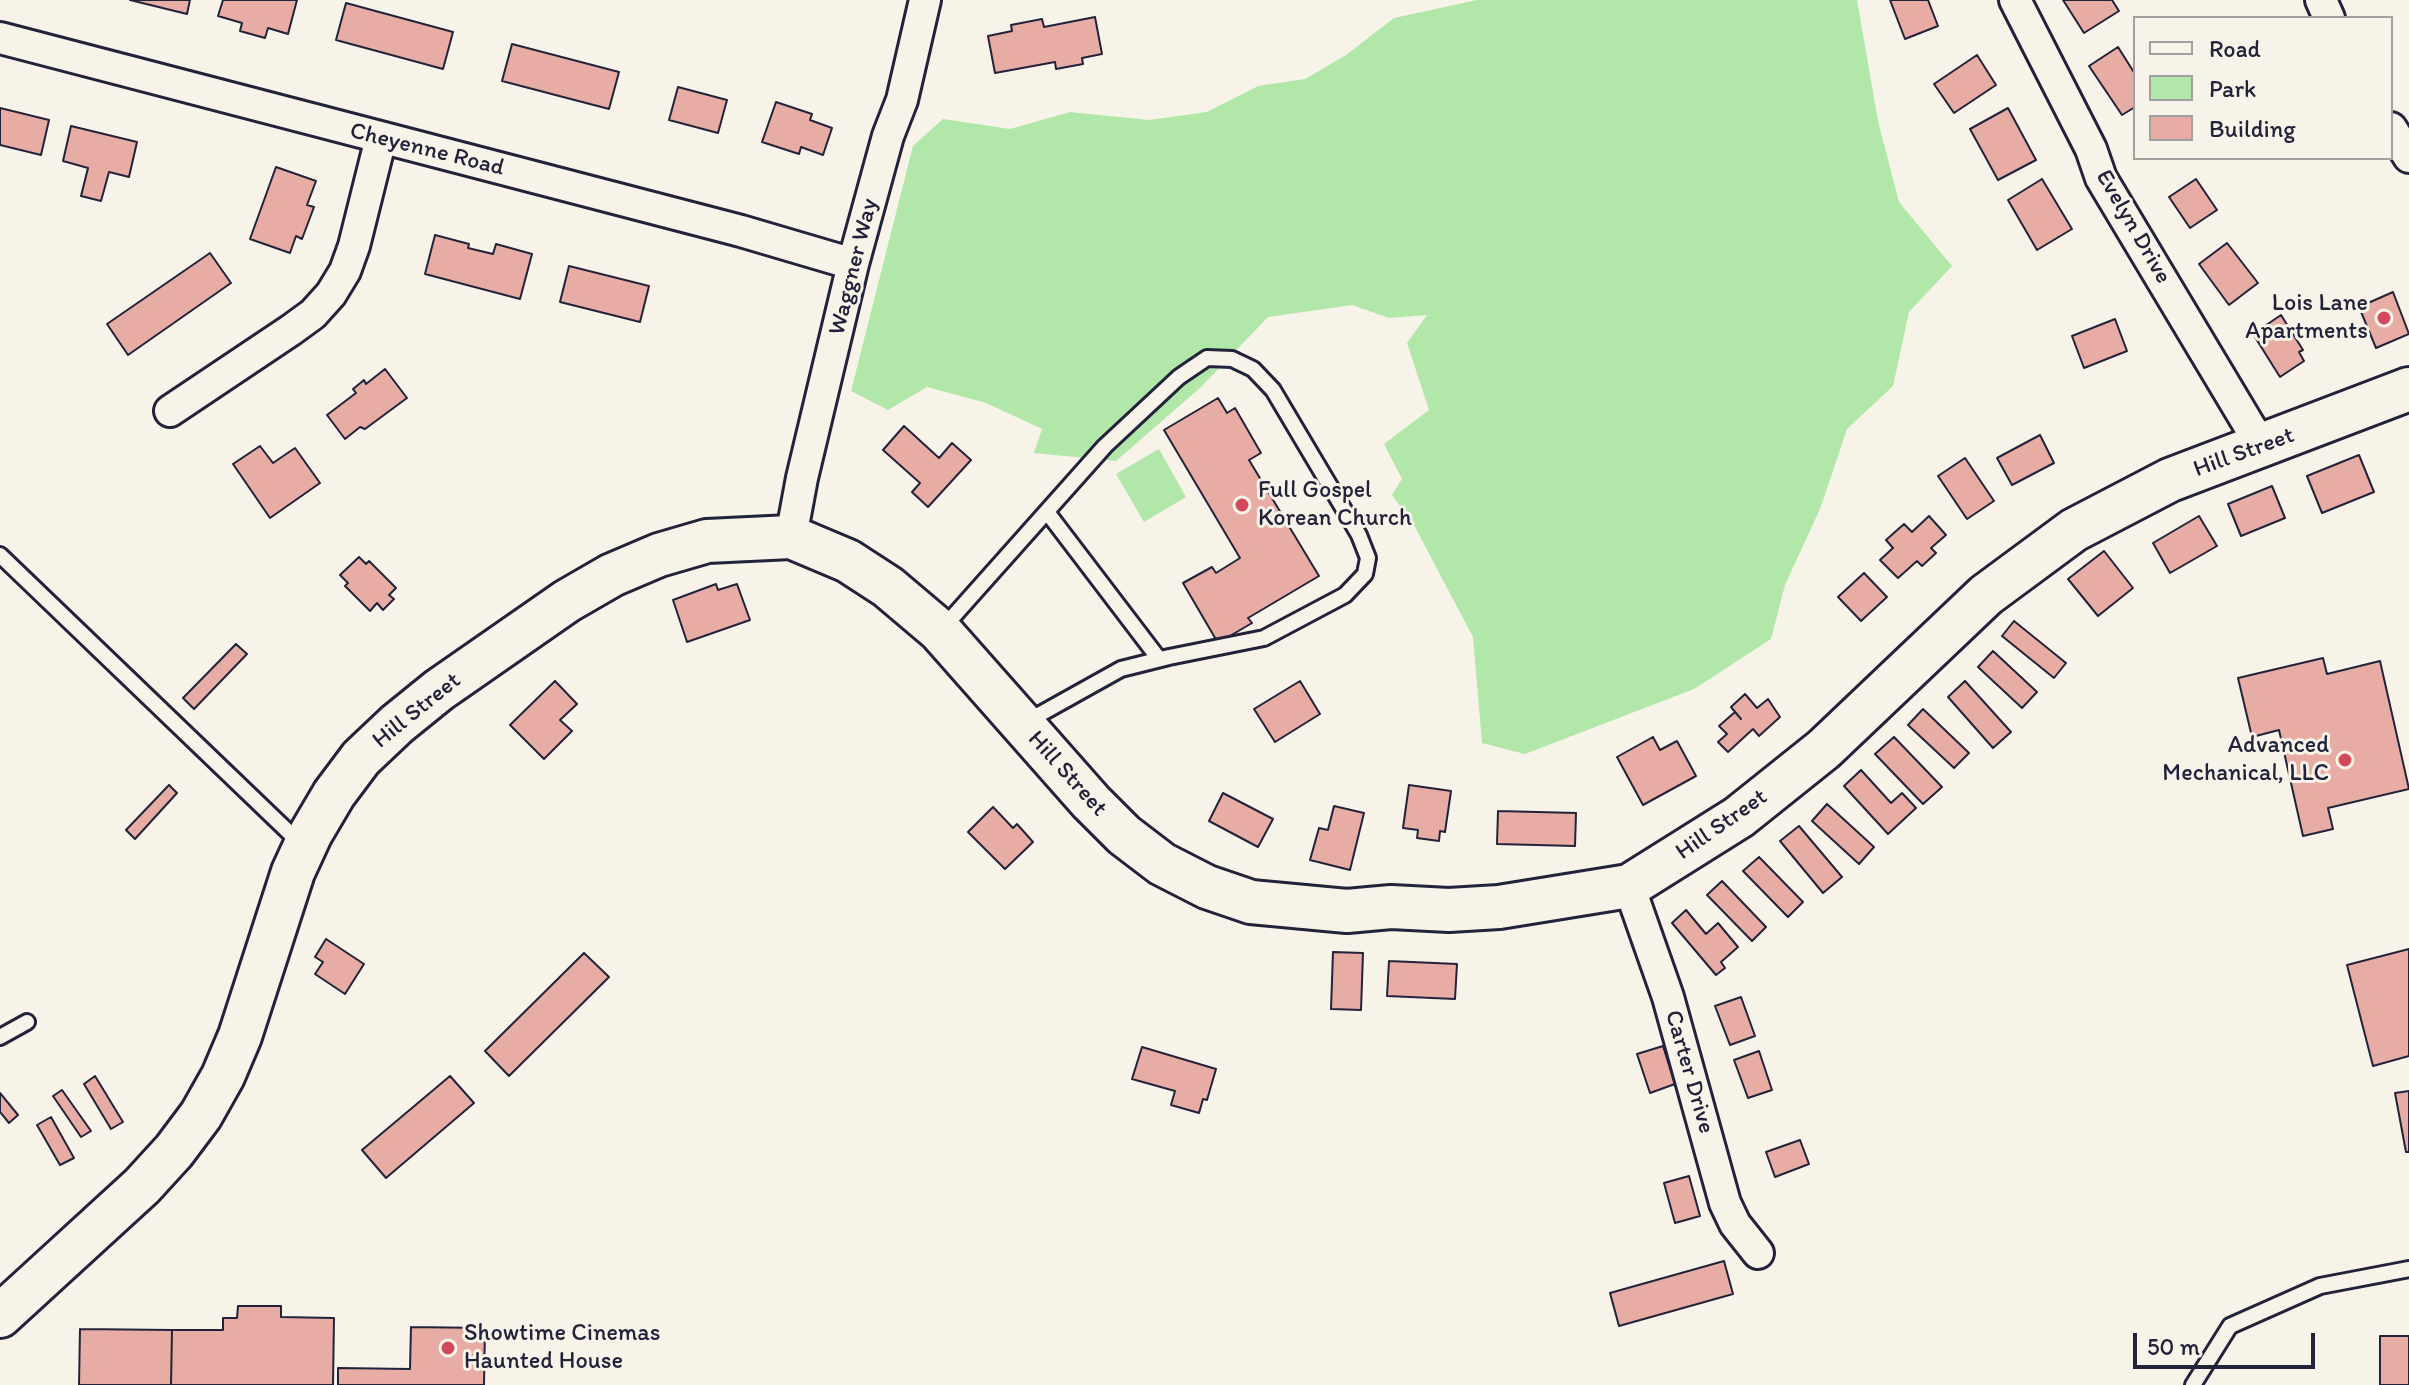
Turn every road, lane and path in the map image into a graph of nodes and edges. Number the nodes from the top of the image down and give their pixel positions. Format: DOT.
graph roads {
  1 [pos="925,0"];
  2 [pos="2015,0"];
  3 [pos="0,38"];
  4 [pos="2393,131"];
  5 [pos="381,138"];
  6 [pos="2409,157"];
  7 [pos="853,264"];
  8 [pos="2406,402"];
  9 [pos="170,411"];
  10 [pos="2262,447"];
  11 [pos="1047,512"];
  12 [pos="791,537"];
  13 [pos="0,555"];
  14 [pos="940,631"];
  15 [pos="1159,659"];
  16 [pos="1022,724"];
  17 [pos="304,848"];
  18 [pos="1629,886"];
  19 [pos="27,1022"];
  20 [pos="0,1037"];
  21 [pos="1758,1253"];
  22 [pos="2409,1269"];
  23 [pos="0,1316"];
  24 [pos="2193,1385"];
  1 -- 7 [label="street, Waggner Way"];
  2 -- 10 [label="street, Evelyn Drive"];
  3 -- 5 [label="street, Cheyenne Road"];
  4 -- 6 [label="street"];
  5 -- 7 [label="street, Cheyenne Road"];
  5 -- 9 [label="street"];
  7 -- 12 [label="street, Waggner Way"];
  8 -- 10 [label="street, Hill Street"];
  10 -- 18 [label="street, Hill Street"];
  11 -- 14 [label="lane"];
  11 -- 15 [label="lane"];
  11 -- 15 [label="lane"];
  12 -- 14 [label="street, Hill Street"];
  12 -- 17 [label="street, Hill Street"];
  13 -- 17 [label="lane"];
  14 -- 16 [label="street, Hill Street"];
  15 -- 16 [label="lane"];
  16 -- 18 [label="street, Hill Street"];
  17 -- 23 [label="street, Hill Street"];
  18 -- 21 [label="street, Carter Drive"];
  19 -- 20 [label="lane"];
  22 -- 24 [label="lane"];
}
